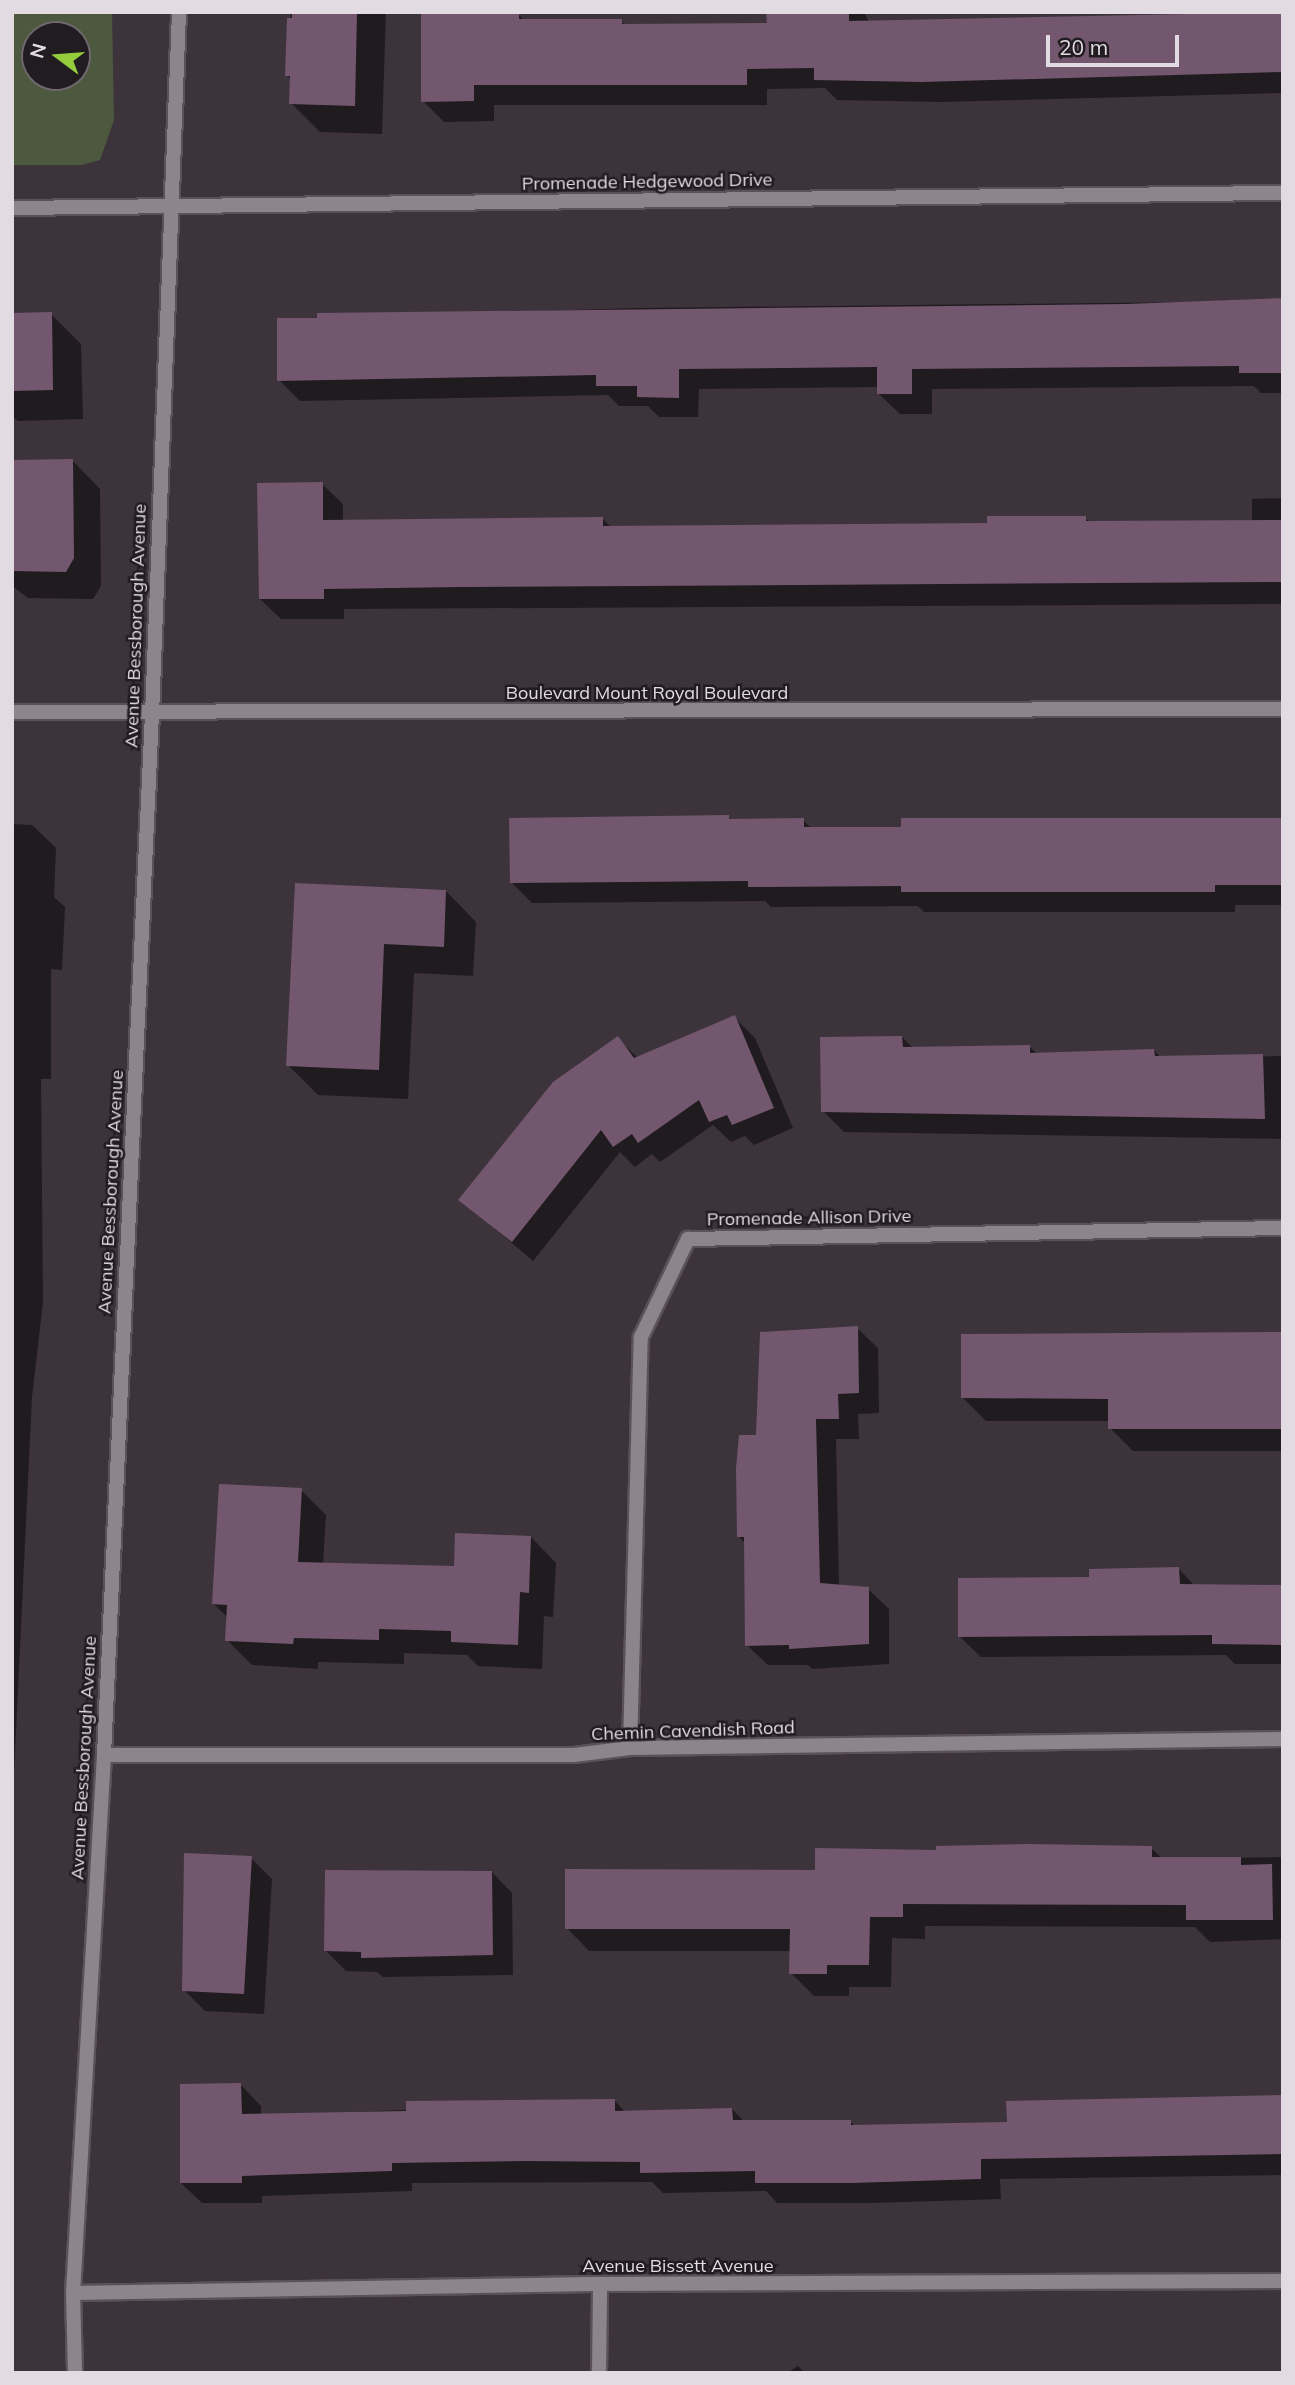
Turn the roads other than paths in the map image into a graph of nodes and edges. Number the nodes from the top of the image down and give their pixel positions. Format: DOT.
graph roads {
  1 [pos="179,12"];
  2 [pos="1283,193"];
  3 [pos="172,207"];
  4 [pos="12,208"];
  5 [pos="1283,709"];
  6 [pos="12,712"];
  7 [pos="152,715"];
  8 [pos="1283,1228"];
  9 [pos="1283,1740"];
  10 [pos="630,1748"];
  11 [pos="104,1755"];
  12 [pos="1283,2281"];
  13 [pos="600,2286"];
  14 [pos="73,2293"];
  15 [pos="75,2373"];
  16 [pos="598,2373"];
  1 -- 3 [label="street, Avenue Bessborough Avenue"];
  2 -- 3 [label="street, Promenade Hedgewood Drive"];
  3 -- 4 [label="street, Promenade Hedgewood Drive"];
  3 -- 7 [label="street, Avenue Bessborough Avenue"];
  5 -- 7 [label="street, Boulevard Mount Royal Boulevard"];
  6 -- 7 [label="street, Boulevard Mount Royal Boulevard"];
  7 -- 11 [label="street, Avenue Bessborough Avenue"];
  8 -- 10 [label="street, Promenade Allison Drive"];
  9 -- 10 [label="street, Chemin Cavendish Road"];
  10 -- 11 [label="street, Chemin Cavendish Road"];
  11 -- 14 [label="street, Avenue Bessborough Avenue"];
  12 -- 13 [label="street, Avenue Bissett Avenue"];
  13 -- 14 [label="street, Avenue Bissett Avenue"];
  13 -- 16 [label="street"];
  14 -- 15 [label="street, Avenue Bessborough Avenue"];
}
